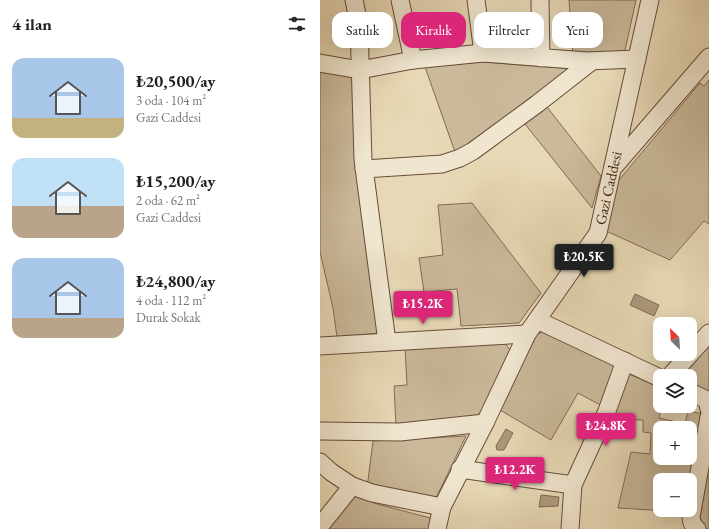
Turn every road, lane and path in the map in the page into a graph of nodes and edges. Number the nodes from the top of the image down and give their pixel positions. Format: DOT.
graph roads {
  1 [pos="354,0"];
  2 [pos="400,0"];
  3 [pos="476,0"];
  4 [pos="540,0"];
  5 [pos="650,0"];
  6 [pos="483,53"];
  7 [pos="709,57"];
  8 [pos="541,58"];
  9 [pos="637,59"];
  10 [pos="413,60"];
  11 [pos="592,61"];
  12 [pos="320,63"];
  13 [pos="360,70"];
  14 [pos="364,169"];
  15 [pos="612,170"];
  16 [pos="537,320"];
  17 [pos="709,333"];
  18 [pos="527,334"];
  19 [pos="387,342"];
  20 [pos="320,346"];
  21 [pos="697,346"];
  22 [pos="626,361"];
  23 [pos="684,361"];
  24 [pos="676,369"];
  25 [pos="653,374"];
  26 [pos="697,397"];
  27 [pos="708,406"];
  28 [pos="484,423"];
  29 [pos="320,431"];
  30 [pos="320,462"];
  31 [pos="460,469"];
  32 [pos="573,485"];
  33 [pos="352,486"];
  34 [pos="442,507"];
  35 [pos="320,526"];
  36 [pos="437,529"];
  37 [pos="570,529"];
  38 [pos="697,529"];
  1 -- 13 [label="street"];
  2 -- 10 [label="street"];
  3 -- 6 [label="street"];
  4 -- 8 [label="street"];
  5 -- 9 [label="street, Gazi Caddesi"];
  6 -- 8 [label="street"];
  6 -- 10 [label="street"];
  7 -- 15 [label="street"];
  8 -- 11 [label="street"];
  9 -- 11 [label="street"];
  9 -- 15 [label="street, Gazi Caddesi"];
  10 -- 13 [label="street"];
  11 -- 14 [label="street"];
  12 -- 13 [label="street"];
  13 -- 14 [label="street"];
  14 -- 19 [label="street"];
  15 -- 16 [label="street, Gazi Caddesi"];
  16 -- 18 [label="street, Gazi Caddesi"];
  16 -- 22 [label="street"];
  17 -- 21 [label="street"];
  18 -- 19 [label="street"];
  18 -- 28 [label="street, Gazi Caddesi"];
  19 -- 20 [label="street"];
  22 -- 25 [label="street"];
  22 -- 32 [label="street"];
  23 -- 24 [label="street"];
  26 -- 27 [label="street"];
  27 -- 38 [label="street"];
  28 -- 29 [label="street"];
  28 -- 31 [label="street, Gazi Caddesi"];
  30 -- 33 [label="street"];
  31 -- 32 [label="street"];
  31 -- 34 [label="street, Gazi Caddesi"];
  32 -- 37 [label="street"];
  33 -- 34 [label="street"];
  33 -- 35 [label="street"];
  34 -- 36 [label="street, Gazi Caddesi"];
}
